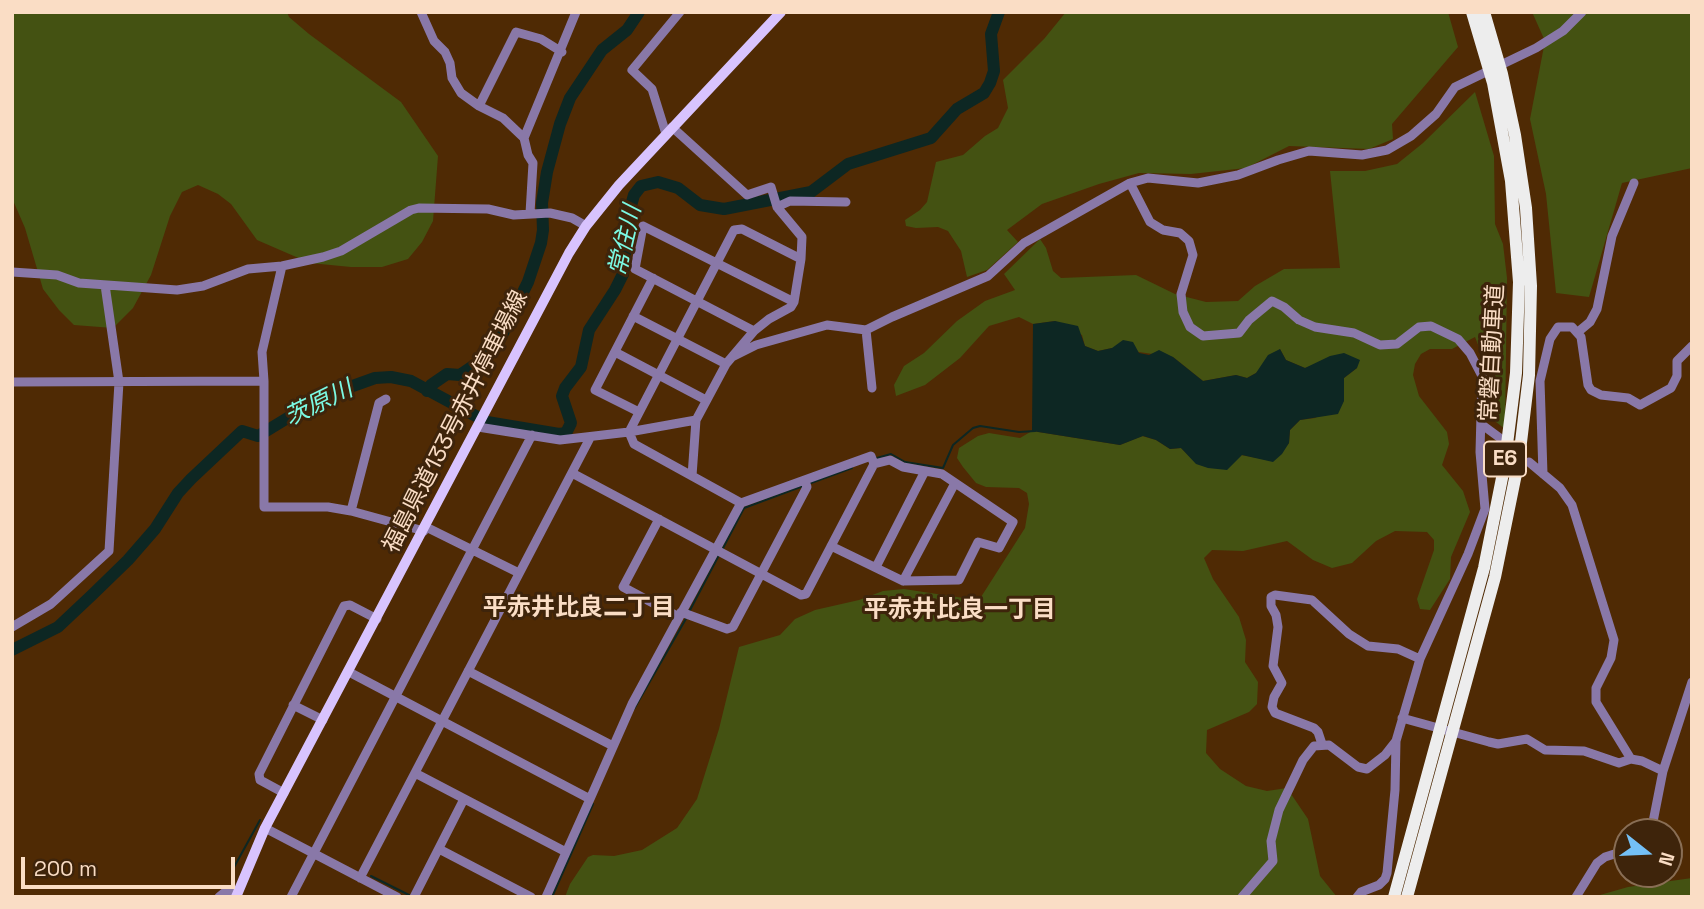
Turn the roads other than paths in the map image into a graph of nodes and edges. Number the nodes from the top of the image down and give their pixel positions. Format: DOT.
graph roads {
  1 [pos="421,12"];
  2 [pos="576,12"];
  3 [pos="680,12"];
  4 [pos="781,12"];
  5 [pos="1472,12"];
  6 [pos="1484,12"];
  7 [pos="1582,12"];
  8 [pos="562,52"];
  9 [pos="480,106"];
  10 [pos="669,130"];
  11 [pos="524,138"];
  12 [pos="1130,183"];
  13 [pos="1634,183"];
  14 [pos="846,202"];
  15 [pos="776,205"];
  16 [pos="532,213"];
  17 [pos="586,226"];
  18 [pos="801,259"];
  19 [pos="717,264"];
  20 [pos="282,266"];
  21 [pos="12,272"];
  22 [pos="653,278"];
  23 [pos="105,285"];
  24 [pos="698,302"];
  25 [pos="794,302"];
  26 [pos="633,316"];
  27 [pos="866,330"];
  28 [pos="754,331"];
  29 [pos="1578,332"];
  30 [pos="678,339"];
  31 [pos="1692,346"];
  32 [pos="615,352"];
  33 [pos="729,360"];
  34 [pos="659,375"];
  35 [pos="264,381"];
  36 [pos="12,382"];
  37 [pos="119,382"];
  38 [pos="872,388"];
  39 [pos="386,399"];
  40 [pos="705,400"];
  41 [pos="639,412"];
  42 [pos="696,420"];
  43 [pos="480,422"];
  44 [pos="1480,424"];
  45 [pos="629,432"];
  46 [pos="532,435"];
  47 [pos="590,438"];
  48 [pos="1500,438"];
  49 [pos="873,461"];
  50 [pos="1530,462"];
  51 [pos="925,471"];
  52 [pos="572,473"];
  53 [pos="1543,474"];
  54 [pos="692,476"];
  55 [pos="955,483"];
  56 [pos="806,484"];
  57 [pos="741,503"];
  58 [pos="351,511"];
  59 [pos="659,519"];
  60 [pos="425,529"];
  61 [pos="831,546"];
  62 [pos="472,550"];
  63 [pos="719,551"];
  64 [pos="876,567"];
  65 [pos="519,573"];
  66 [pos="762,573"];
  67 [pos="904,582"];
  68 [pos="684,615"];
  69 [pos="377,619"];
  70 [pos="12,627"];
  71 [pos="1420,659"];
  72 [pos="468,671"];
  73 [pos="349,673"];
  74 [pos="1692,682"];
  75 [pos="396,697"];
  76 [pos="293,705"];
  77 [pos="1405,718"];
  78 [pos="323,720"];
  79 [pos="442,722"];
  80 [pos="1396,741"];
  81 [pos="1322,744"];
  82 [pos="613,746"];
  83 [pos="1631,759"];
  84 [pos="1662,771"];
  85 [pos="415,772"];
  86 [pos="284,793"];
  87 [pos="464,799"];
  88 [pos="590,799"];
  89 [pos="1654,818"];
  90 [pos="265,828"];
  91 [pos="439,849"];
  92 [pos="566,852"];
  93 [pos="313,853"];
  94 [pos="1613,854"];
  95 [pos="360,878"];
  96 [pos="237,895"];
  97 [pos="219,897"];
  98 [pos="287,897"];
  99 [pos="397,897"];
  100 [pos="414,897"];
  101 [pos="531,897"];
  102 [pos="546,897"];
  103 [pos="1242,897"];
  104 [pos="1357,897"];
  105 [pos="1394,897"];
  106 [pos="1407,897"];
  107 [pos="1576,897"];
  1 -- 9 [label="street"];
  2 -- 8 [label="street"];
  3 -- 10 [label="street"];
  4 -- 10 [label="main road, 福島県道133号赤井停車場線"];
  5 -- 105 [label="highway, 常磐自動車道 / E6"];
  6 -- 106 [label="highway, 常磐自動車道 / E6"];
  7 -- 12 [label="street"];
  8 -- 9 [label="street"];
  8 -- 11 [label="street"];
  9 -- 11 [label="street"];
  10 -- 15 [label="street"];
  10 -- 17 [label="main road, 福島県道133号赤井停車場線"];
  11 -- 16 [label="street"];
  12 -- 27 [label="street"];
  12 -- 44 [label="street"];
  13 -- 29 [label="street"];
  14 -- 15 [label="street"];
  15 -- 18 [label="street"];
  16 -- 17 [label="street"];
  16 -- 20 [label="street"];
  17 -- 43 [label="main road, 福島県道133号赤井停車場線"];
  18 -- 19 [label="street"];
  18 -- 25 [label="street"];
  19 -- 22 [label="street"];
  19 -- 24 [label="street"];
  19 -- 25 [label="street"];
  20 -- 23 [label="street"];
  20 -- 35 [label="street"];
  21 -- 23 [label="street"];
  22 -- 24 [label="street"];
  22 -- 26 [label="street"];
  23 -- 37 [label="street"];
  24 -- 28 [label="street"];
  24 -- 30 [label="street"];
  25 -- 28 [label="street"];
  26 -- 30 [label="street"];
  26 -- 32 [label="street"];
  27 -- 33 [label="street"];
  27 -- 38 [label="street"];
  28 -- 33 [label="street"];
  29 -- 31 [label="street"];
  29 -- 53 [label="street"];
  30 -- 33 [label="street"];
  30 -- 34 [label="street"];
  32 -- 34 [label="street"];
  32 -- 41 [label="street"];
  33 -- 40 [label="street"];
  34 -- 40 [label="street"];
  34 -- 41 [label="street"];
  35 -- 37 [label="street"];
  35 -- 58 [label="street"];
  36 -- 37 [label="street"];
  37 -- 70 [label="street"];
  39 -- 58 [label="street"];
  40 -- 42 [label="street"];
  41 -- 45 [label="street"];
  42 -- 45 [label="street"];
  42 -- 54 [label="street"];
  43 -- 46 [label="street"];
  43 -- 60 [label="main road, 福島県道133号赤井停車場線"];
  44 -- 48 [label="street"];
  44 -- 71 [label="street"];
  45 -- 47 [label="street"];
  45 -- 54 [label="street"];
  46 -- 47 [label="street"];
  46 -- 62 [label="street"];
  47 -- 52 [label="street"];
  49 -- 51 [label="street"];
  49 -- 56 [label="street"];
  49 -- 61 [label="street"];
  50 -- 53 [label="street"];
  51 -- 55 [label="street"];
  51 -- 64 [label="street"];
  52 -- 59 [label="street"];
  52 -- 65 [label="street"];
  53 -- 83 [label="street"];
  54 -- 57 [label="street"];
  55 -- 67 [label="street"];
  55 -- 67 [label="street"];
  56 -- 57 [label="street"];
  56 -- 66 [label="street"];
  57 -- 63 [label="street"];
  58 -- 60 [label="street"];
  59 -- 63 [label="street"];
  59 -- 68 [label="street"];
  60 -- 62 [label="street"];
  60 -- 69 [label="main road, 福島県道133号赤井停車場線"];
  61 -- 64 [label="street"];
  61 -- 66 [label="street"];
  62 -- 65 [label="street"];
  62 -- 75 [label="street"];
  63 -- 66 [label="street"];
  63 -- 68 [label="street"];
  64 -- 67 [label="street"];
  65 -- 72 [label="street"];
  66 -- 68 [label="street"];
  68 -- 82 [label="street"];
  69 -- 73 [label="main road, 福島県道133号赤井停車場線"];
  69 -- 76 [label="street"];
  71 -- 77 [label="street"];
  71 -- 81 [label="street"];
  72 -- 79 [label="street"];
  72 -- 82 [label="street"];
  73 -- 75 [label="street"];
  73 -- 78 [label="main road, 福島県道133号赤井停車場線"];
  74 -- 84 [label="street"];
  75 -- 79 [label="street"];
  75 -- 93 [label="street"];
  76 -- 78 [label="street"];
  76 -- 86 [label="street"];
  77 -- 80 [label="street"];
  77 -- 83 [label="street"];
  78 -- 86 [label="main road, 福島県道133号赤井停車場線"];
  79 -- 85 [label="street"];
  79 -- 88 [label="street"];
  80 -- 81 [label="street"];
  80 -- 104 [label="street"];
  81 -- 103 [label="street"];
  82 -- 88 [label="street"];
  83 -- 84 [label="street"];
  84 -- 89 [label="street"];
  85 -- 87 [label="street"];
  85 -- 95 [label="street"];
  86 -- 90 [label="main road, 福島県道133号赤井停車場線"];
  87 -- 91 [label="street"];
  87 -- 92 [label="street"];
  88 -- 92 [label="street"];
  90 -- 93 [label="street"];
  90 -- 96 [label="main road, 福島県道133号赤井停車場線"];
  91 -- 100 [label="street"];
  91 -- 101 [label="street"];
  92 -- 102 [label="street"];
  93 -- 95 [label="street"];
  93 -- 98 [label="street"];
  94 -- 107 [label="street"];
  95 -- 99 [label="street"];
  96 -- 97 [label="street"];
}
